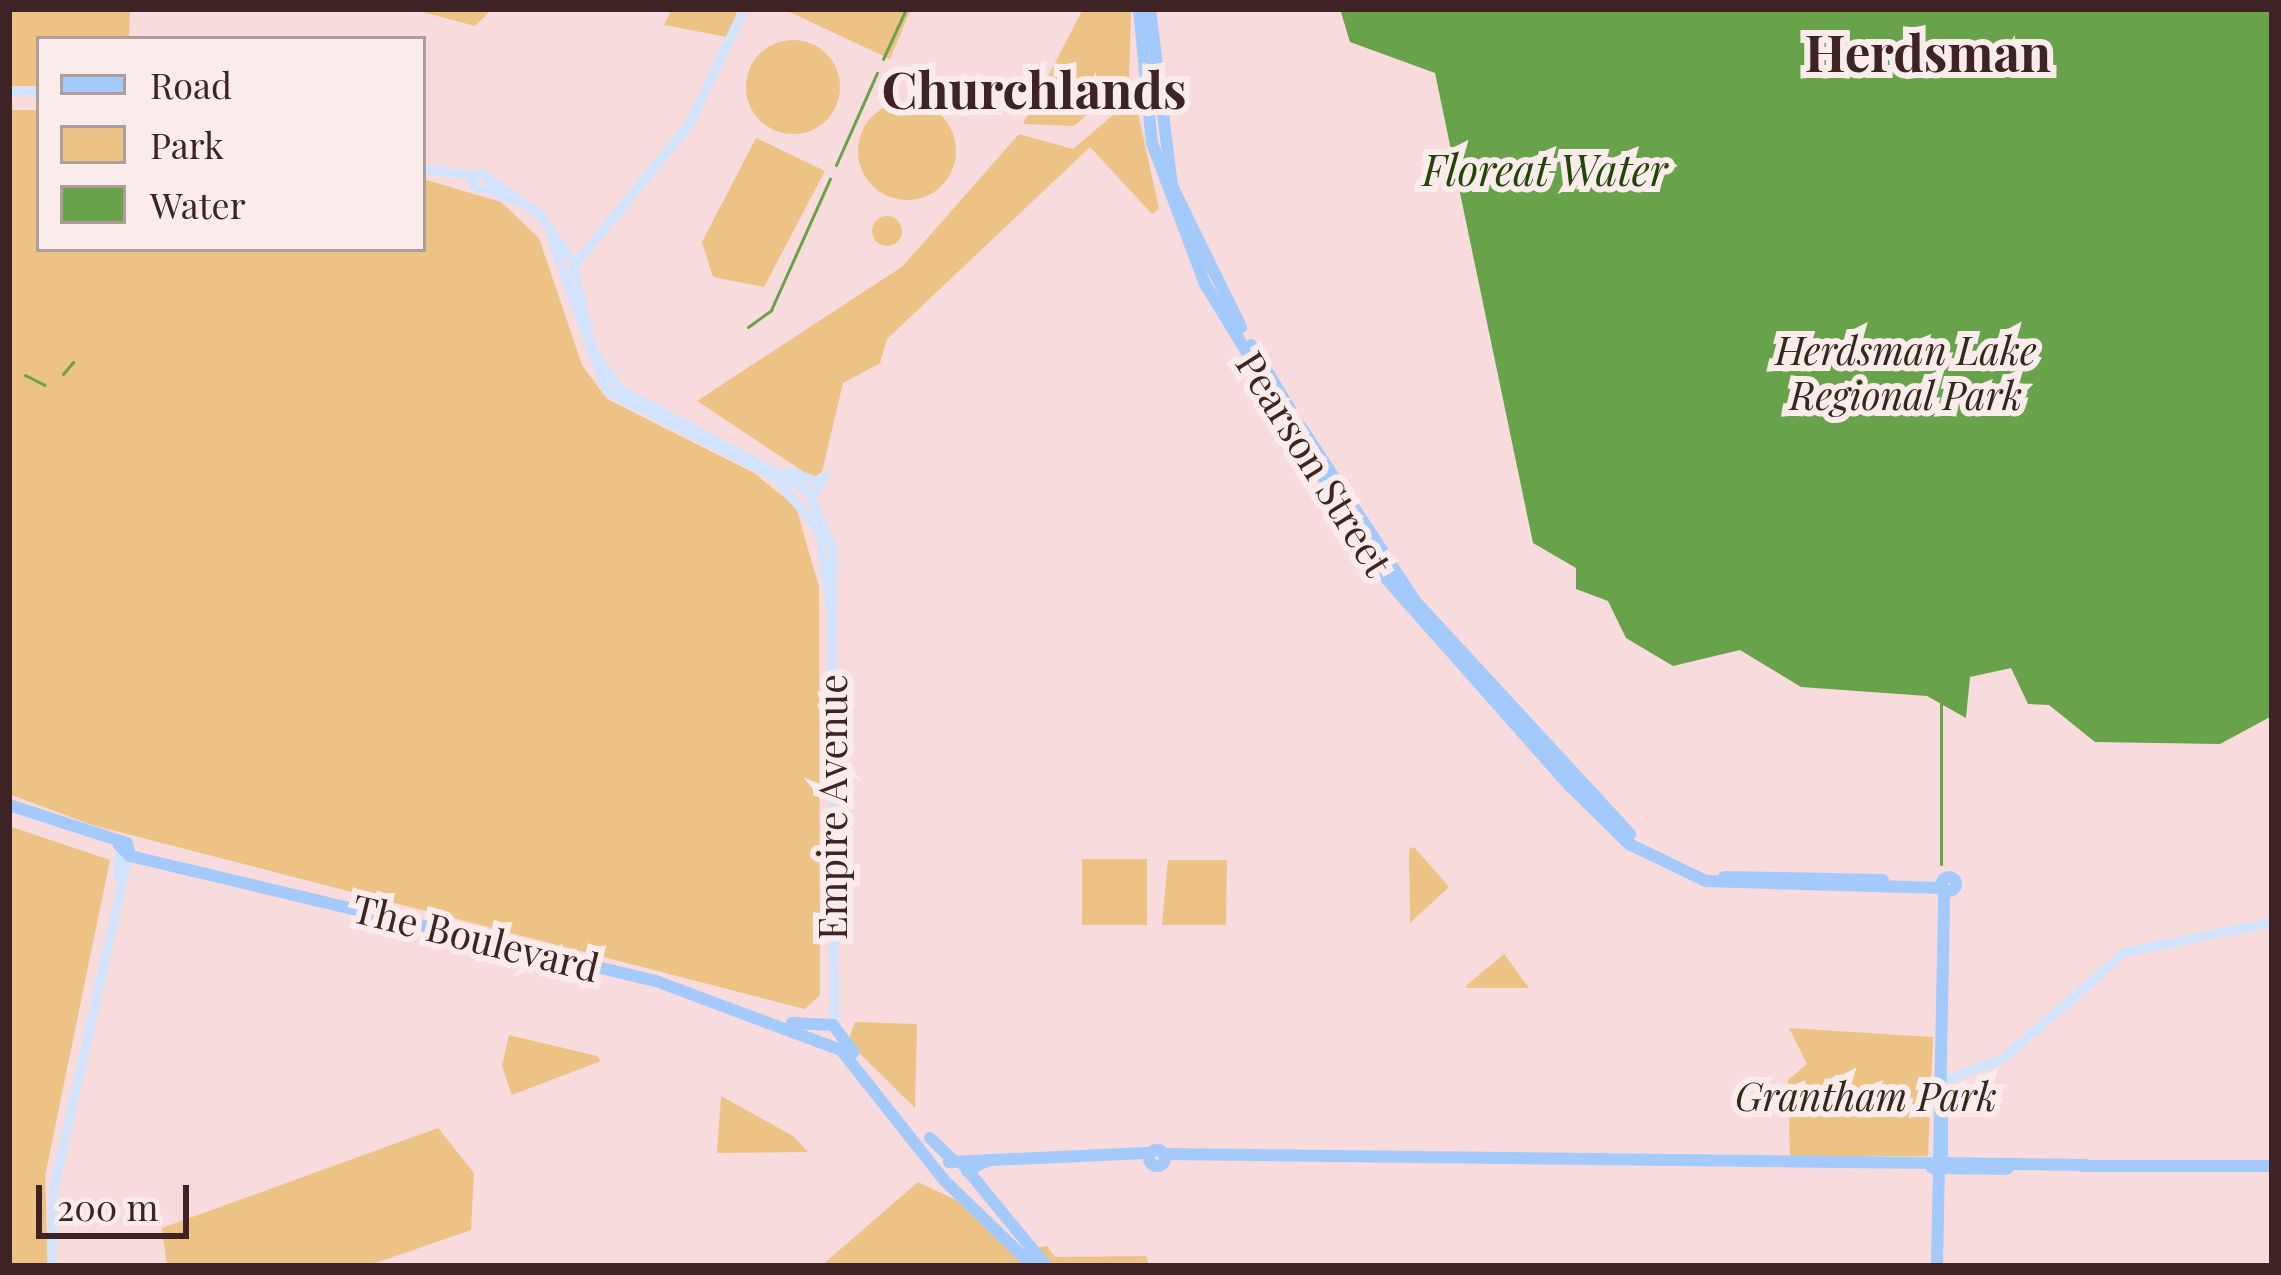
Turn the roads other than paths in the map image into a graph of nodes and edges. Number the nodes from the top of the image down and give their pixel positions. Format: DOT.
graph roads {
  1 [pos="741,9"];
  2 [pos="1139,9"];
  3 [pos="1150,9"];
  4 [pos="426,172"];
  5 [pos="568,263"];
  6 [pos="784,469"];
  7 [pos="812,498"];
  8 [pos="831,613"];
  9 [pos="9,807"];
  10 [pos="1629,839"];
  11 [pos="124,852"];
  12 [pos="1757,879"];
  13 [pos="1946,886"];
  14 [pos="1899,888"];
  15 [pos="1774,889"];
  16 [pos="1937,918"];
  17 [pos="2272,924"];
  18 [pos="827,1027"];
  19 [pos="815,1043"];
  20 [pos="831,1047"];
  21 [pos="1938,1084"];
  22 [pos="1938,1164"];
  23 [pos="961,1166"];
  24 [pos="2272,1166"];
  25 [pos="942,1171"];
  26 [pos="955,1185"];
  27 [pos="51,1266"];
  28 [pos="1034,1266"];
  29 [pos="1046,1266"];
  30 [pos="1939,1266"];
  1 -- 5 [label="main road"];
  2 -- 10 [label="main road, Pearson Street"];
  3 -- 10 [label="main road, Pearson Street"];
  4 -- 5 [label="main road, Empire Avenue"];
  5 -- 6 [label="main road, Empire Avenue"];
  5 -- 8 [label="main road, Empire Avenue"];
  6 -- 7 [label="main road, Empire Avenue"];
  6 -- 7 [label="main road"];
  7 -- 8 [label="main road, Empire Avenue"];
  8 -- 18 [label="main road, Empire Avenue"];
  9 -- 11 [label="main road, The Boulevard"];
  10 -- 12 [label="main road"];
  10 -- 15 [label="main road"];
  11 -- 18 [label="main road, The Boulevard"];
  11 -- 19 [label="main road, The Boulevard"];
  11 -- 27 [label="main road"];
  12 -- 13 [label="main road"];
  12 -- 15 [label="main road"];
  13 -- 14 [label="main road"];
  13 -- 16 [label="main road"];
  13 -- 21 [label="main road"];
  14 -- 15 [label="main road"];
  14 -- 16 [label="main road"];
  16 -- 21 [label="main road"];
  17 -- 21 [label="main road"];
  18 -- 19 [label="main road"];
  18 -- 20 [label="main road"];
  18 -- 23 [label="main road"];
  19 -- 20 [label="main road, The Boulevard"];
  20 -- 25 [label="main road"];
  21 -- 22 [label="main road"];
  22 -- 23 [label="main road"];
  22 -- 24 [label="main road"];
  22 -- 30 [label="main road"];
  23 -- 25 [label="main road"];
  23 -- 26 [label="main road"];
  23 -- 29 [label="main road"];
  25 -- 26 [label="main road"];
  26 -- 28 [label="main road"];
}
